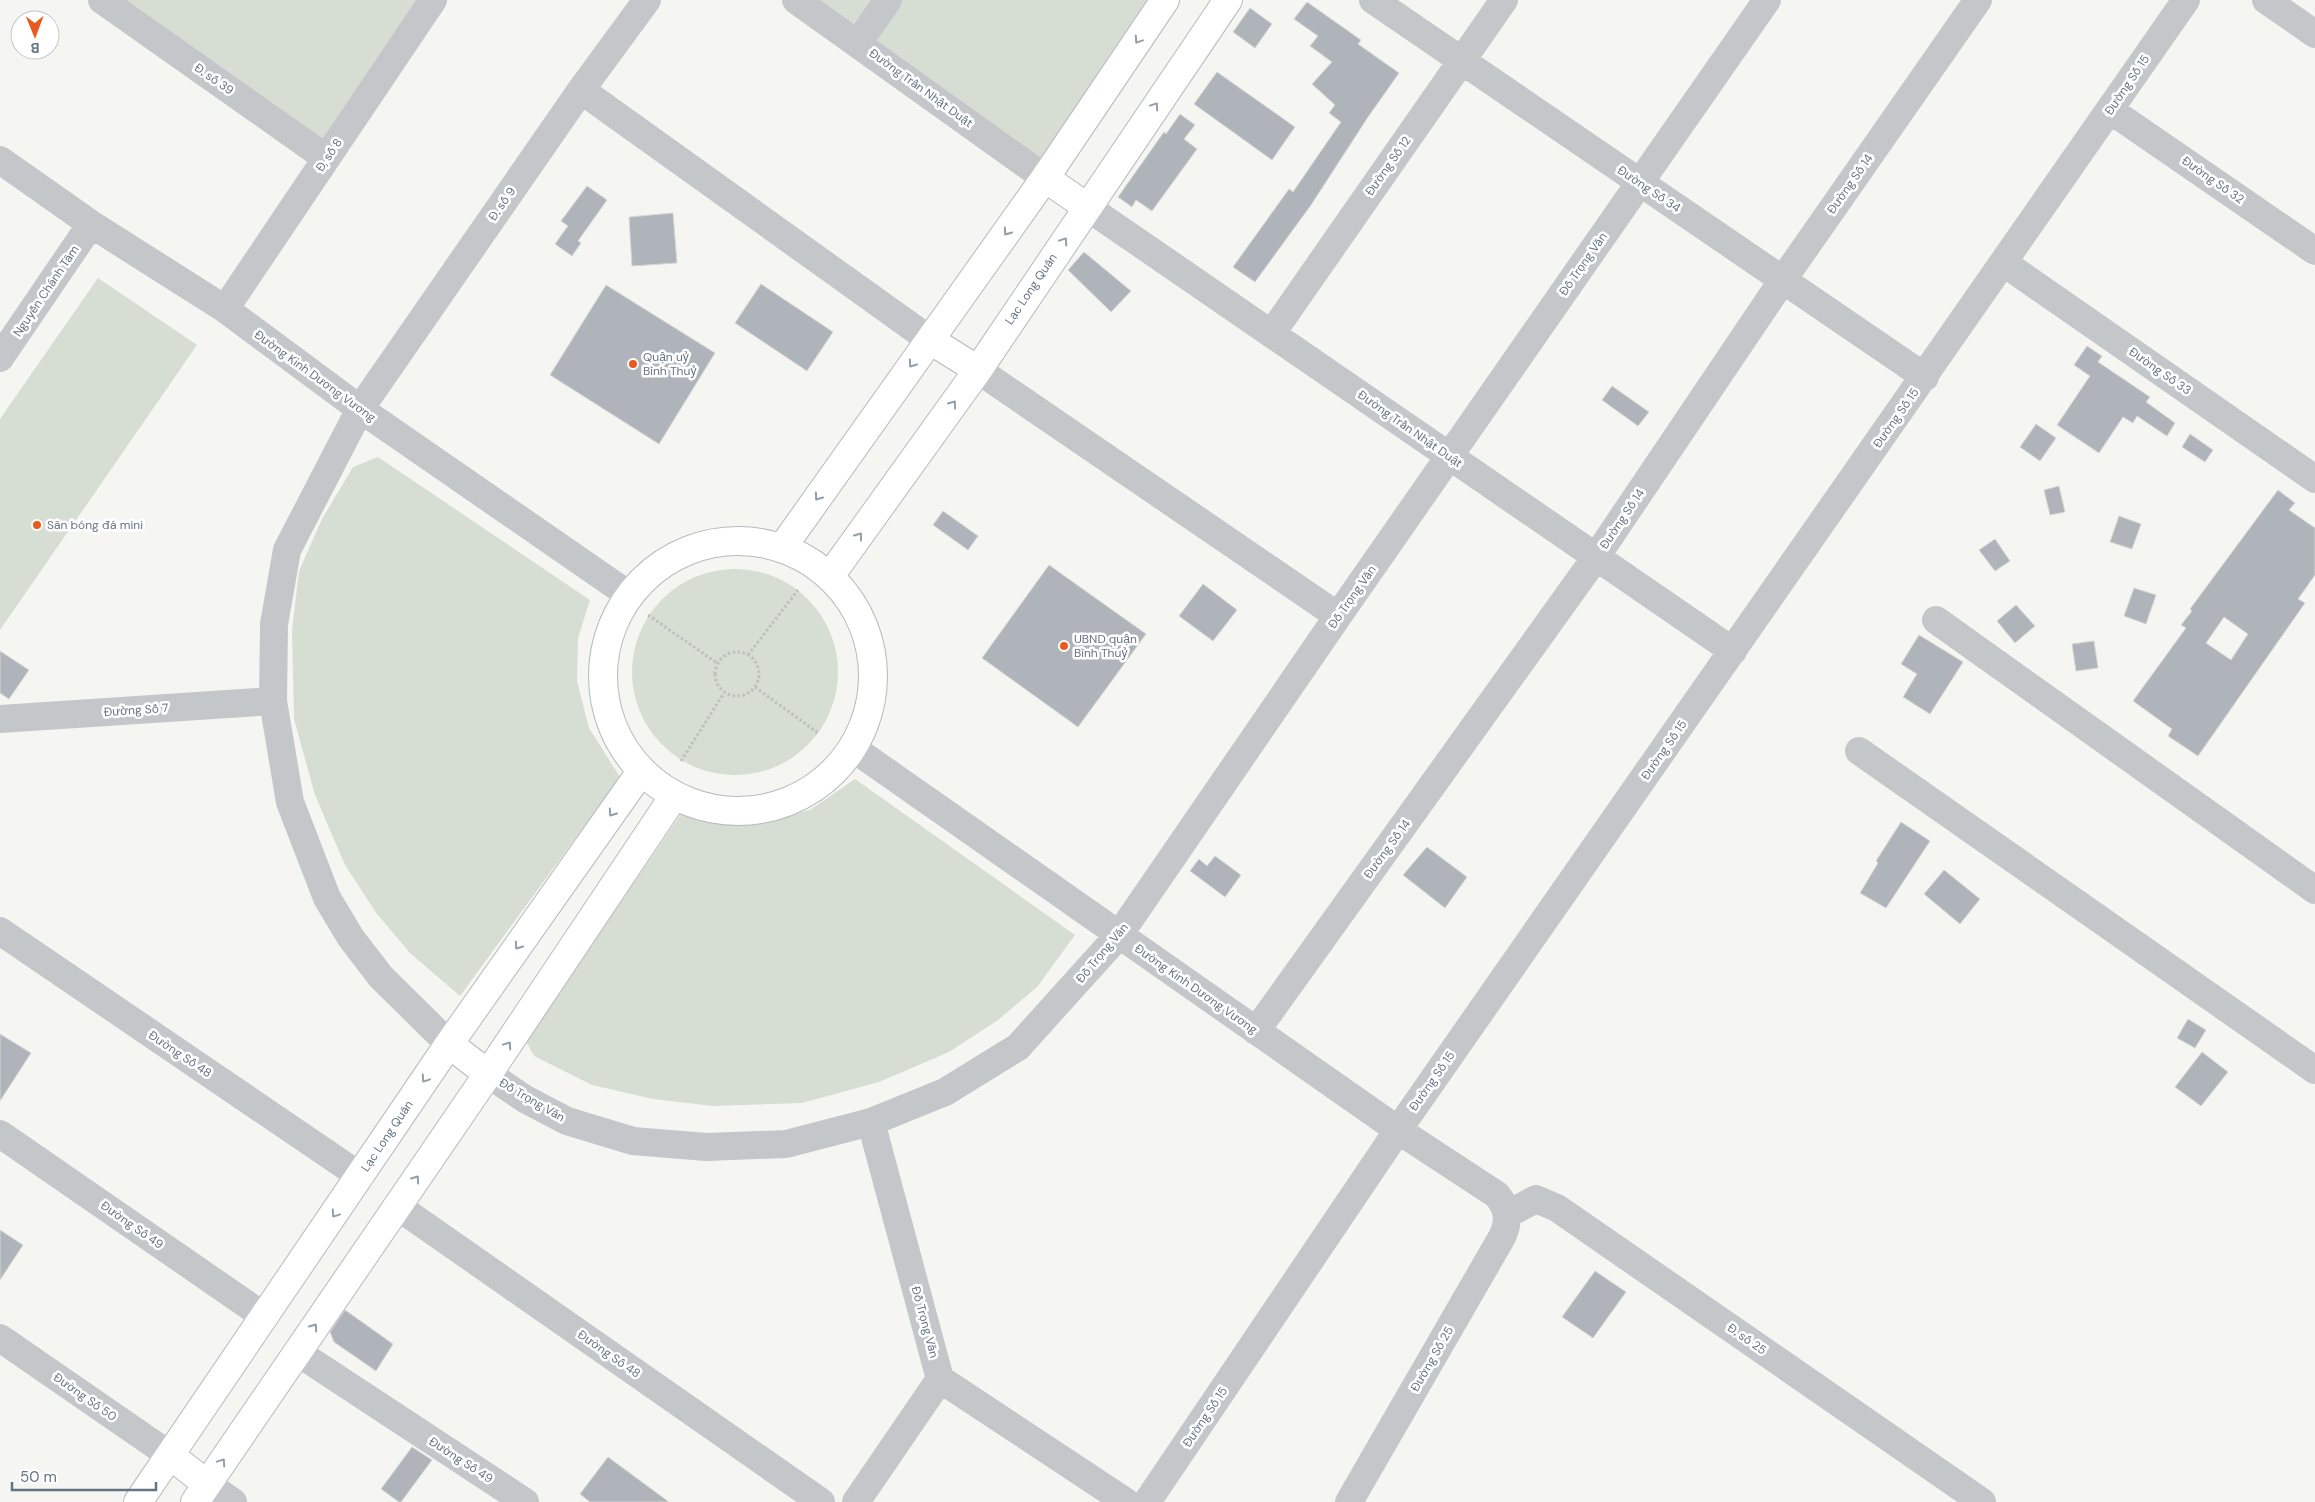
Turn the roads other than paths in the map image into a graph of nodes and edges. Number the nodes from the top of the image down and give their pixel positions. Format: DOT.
graph roads {
  1 [pos="102,0"];
  2 [pos="433,0"];
  3 [pos="647,0"];
  4 [pos="796,0"];
  5 [pos="888,0"];
  6 [pos="1166,0"];
  7 [pos="1228,0"];
  8 [pos="1373,0"];
  9 [pos="1504,0"];
  10 [pos="1767,0"];
  11 [pos="1978,0"];
  12 [pos="2186,0"];
  13 [pos="2266,0"];
  14 [pos="2315,34"];
  15 [pos="858,42"];
  16 [pos="1462,61"];
  17 [pos="581,90"];
  18 [pos="2110,110"];
  19 [pos="326,158"];
  20 [pos="0,160"];
  21 [pos="1045,178"];
  22 [pos="1640,183"];
  23 [pos="1086,207"];
  24 [pos="91,224"];
  25 [pos="2315,251"];
  26 [pos="2004,263"];
  27 [pos="1782,281"];
  28 [pos="225,309"];
  29 [pos="1272,333"];
  30 [pos="930,340"];
  31 [pos="0,358"];
  32 [pos="978,370"];
  33 [pos="1925,377"];
  34 [pos="360,409"];
  35 [pos="1450,457"];
  36 [pos="2315,479"];
  37 [pos="782,548"];
  38 [pos="1596,557"];
  39 [pos="830,576"];
  40 [pos="629,595"];
  41 [pos="1338,616"];
  42 [pos="1936,620"];
  43 [pos="1733,652"];
  44 [pos="273,701"];
  45 [pos="0,719"];
  46 [pos="854,749"];
  47 [pos="1859,751"];
  48 [pos="640,773"];
  49 [pos="674,796"];
  50 [pos="2315,890"];
  51 [pos="0,931"];
  52 [pos="1119,935"];
  53 [pos="1256,1031"];
  54 [pos="449,1044"];
  55 [pos="2315,1070"];
  56 [pos="488,1074"];
  57 [pos="871,1122"];
  58 [pos="1398,1130"];
  59 [pos="0,1134"];
  60 [pos="360,1176"];
  61 [pos="397,1206"];
  62 [pos="1508,1214"];
  63 [pos="265,1317"];
  64 [pos="4,1348"];
  65 [pos="297,1352"];
  66 [pos="940,1379"];
  67 [pos="171,1456"];
  68 [pos="201,1493"];
  69 [pos="138,1502"];
  70 [pos="233,1502"];
  71 [pos="525,1502"];
  72 [pos="821,1502"];
  73 [pos="856,1502"];
  74 [pos="1126,1502"];
  75 [pos="1147,1502"];
  76 [pos="1349,1502"];
  77 [pos="1982,1502"];
  1 -- 19 [label="street, Đ. số 39"];
  2 -- 19 [label="street, Đ, số 8"];
  3 -- 17 [label="street, Đ. số 9"];
  4 -- 15 [label="street, Đường Trần Nhật Duật"];
  5 -- 15 [label="street"];
  6 -- 21 [label="main road, one-way"];
  23 -- 7 [label="main road, Lạc Long Quân, one-way"];
  8 -- 16 [label="street, Đường Số 34"];
  9 -- 16 [label="street, Đường Số 12"];
  10 -- 22 [label="street, Đỗ Trọng Văn"];
  11 -- 27 [label="street, Đường Số 14"];
  12 -- 18 [label="street, Đường Số 15"];
  13 -- 14 [label="street"];
  15 -- 21 [label="street, Đường Trần Nhật Duật"];
  16 -- 22 [label="street, Đường Số 34"];
  16 -- 29 [label="street, Đường Số 12"];
  17 -- 30 [label="street"];
  17 -- 34 [label="street, Đ. số 9"];
  18 -- 25 [label="street, Đường Số 32"];
  18 -- 26 [label="street, Đường Số 15"];
  19 -- 28 [label="street, Đ, số 8"];
  20 -- 24 [label="street, Đường Kinh Dương Vương"];
  21 -- 23 [label="main road"];
  21 -- 30 [label="main road, one-way"];
  22 -- 27 [label="street, Đường Số 34"];
  22 -- 35 [label="street, Đỗ Trọng Văn"];
  23 -- 29 [label="street, Đường Trần Nhật Duật"];
  32 -- 23 [label="main road, Lạc Long Quân, one-way"];
  24 -- 28 [label="street, Đường Kinh Dương Vương"];
  24 -- 31 [label="street, Nguyễn Chánh Tâm"];
  26 -- 33 [label="street, Đường Số 15"];
  26 -- 36 [label="street, Đường Số 33"];
  27 -- 33 [label="street, Đường Số 34"];
  27 -- 38 [label="street, Đường Số 14"];
  28 -- 34 [label="street, Đường Kinh Dương Vương"];
  29 -- 35 [label="street, Đường Trần Nhật Duật"];
  30 -- 32 [label="main road"];
  30 -- 37 [label="main road, one-way"];
  39 -- 32 [label="main road, Lạc Long Quân, one-way"];
  32 -- 41 [label="street"];
  33 -- 43 [label="street, Đường Số 15"];
  34 -- 40 [label="street, Đường Kinh Dương Vương"];
  34 -- 44 [label="street, Đ. số 9"];
  35 -- 38 [label="street, Đường Trần Nhật Duật"];
  35 -- 41 [label="street, Đỗ Trọng Văn"];
  37 -- 39 [label="main road"];
  37 -- 40 [label="main road"];
  38 -- 43 [label="street, Đường Trần Nhật Duật"];
  38 -- 53 [label="street, Đường Số 14"];
  39 -- 46 [label="main road"];
  40 -- 48 [label="main road"];
  41 -- 52 [label="street, Đỗ Trọng Văn"];
  42 -- 50 [label="street"];
  43 -- 58 [label="street, Đường Số 15"];
  44 -- 45 [label="street, Đường Số 7"];
  44 -- 54 [label="street, Đ. số 9"];
  46 -- 49 [label="main road"];
  46 -- 52 [label="street, Đường Kinh Dương Vương"];
  47 -- 55 [label="street"];
  48 -- 49 [label="main road"];
  48 -- 54 [label="main road, Lạc Long Quân, one-way"];
  56 -- 49 [label="main road, one-way"];
  51 -- 60 [label="street, Đường Số 48"];
  52 -- 53 [label="street, Đường Kinh Dương Vương"];
  52 -- 57 [label="street, Đỗ Trọng Văn"];
  53 -- 58 [label="street, Đường Kinh Dương Vương"];
  54 -- 56 [label="main road"];
  54 -- 60 [label="main road, Lạc Long Quân, one-way"];
  56 -- 57 [label="street, Đỗ Trọng Văn"];
  61 -- 56 [label="main road, one-way"];
  57 -- 66 [label="street, Đỗ Trọng Văn"];
  58 -- 62 [label="street, Đường Kinh Dương Vương"];
  58 -- 75 [label="street, Đường Số 15"];
  59 -- 63 [label="street, Đường Số 49"];
  60 -- 63 [label="main road, Lạc Long Quân, one-way"];
  65 -- 61 [label="main road, one-way"];
  61 -- 72 [label="street, Đường Số 48"];
  62 -- 76 [label="street, Đường Số 25"];
  62 -- 77 [label="street, Đ. số 25"];
  63 -- 67 [label="main road, Lạc Long Quân"];
  64 -- 67 [label="street, Đường Số 50"];
  68 -- 65 [label="main road, one-way"];
  65 -- 71 [label="street, Đường Số 49"];
  66 -- 73 [label="street"];
  66 -- 74 [label="street"];
  67 -- 68 [label="main road"];
  67 -- 69 [label="main road, Lạc Long Quân"];
  68 -- 70 [label="street"];
}
